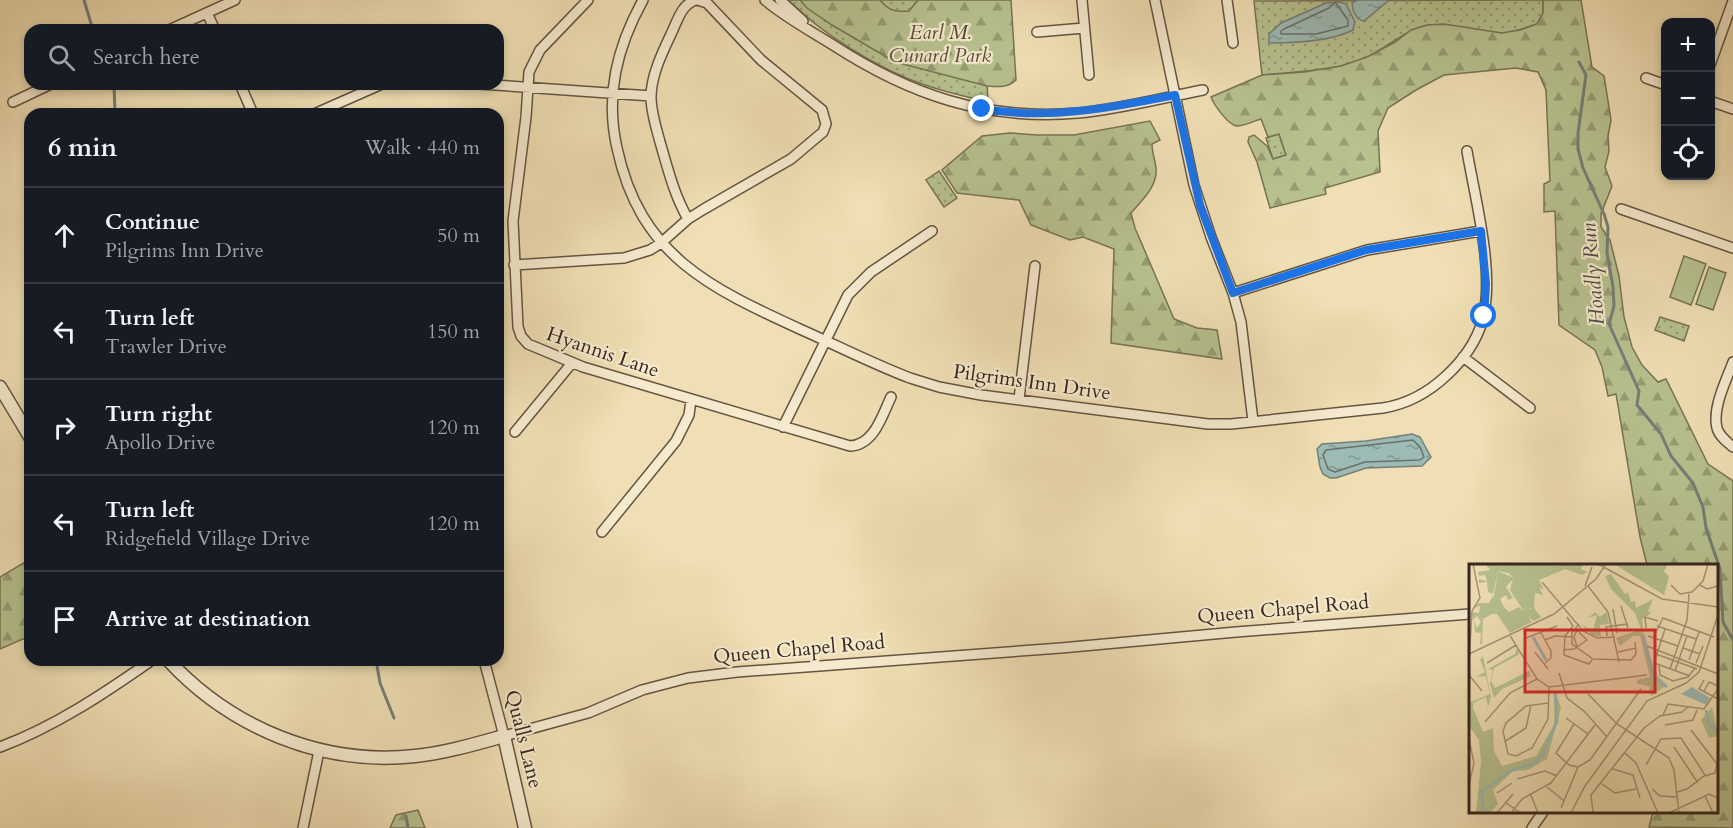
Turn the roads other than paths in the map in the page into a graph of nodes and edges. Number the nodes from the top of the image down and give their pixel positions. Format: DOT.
graph roads {
  1 [pos="235,0"];
  2 [pos="588,0"];
  3 [pos="643,0"];
  4 [pos="697,0"];
  5 [pos="765,0"];
  6 [pos="780,0"];
  7 [pos="1082,0"];
  8 [pos="1155,0"];
  9 [pos="1227,0"];
  10 [pos="1733,2"];
  11 [pos="207,13"];
  12 [pos="182,24"];
  13 [pos="212,24"];
  14 [pos="1084,28"];
  15 [pos="1037,32"];
  16 [pos="818,35"];
  17 [pos="1233,43"];
  18 [pos="1715,51"];
  19 [pos="1089,75"];
  20 [pos="1646,78"];
  21 [pos="1661,84"];
  22 [pos="504,86"];
  23 [pos="527,88"];
  24 [pos="38,90"];
  25 [pos="243,90"];
  26 [pos="368,90"];
  27 [pos="1203,90"];
  28 [pos="612,93"];
  29 [pos="1175,95"];
  30 [pos="651,96"];
  31 [pos="13,102"];
  32 [pos="1715,103"];
  33 [pos="250,108"];
  34 [pos="328,108"];
  35 [pos="1733,109"];
  36 [pos="1467,151"];
  37 [pos="1621,209"];
  38 [pos="688,219"];
  39 [pos="932,231"];
  40 [pos="1481,231"];
  41 [pos="662,243"];
  42 [pos="1733,248"];
  43 [pos="514,265"];
  44 [pos="1035,266"];
  45 [pos="1233,293"];
  46 [pos="825,340"];
  47 [pos="1463,357"];
  48 [pos="1733,362"];
  49 [pos="572,363"];
  50 [pos="0,387"];
  51 [pos="891,397"];
  52 [pos="1018,399"];
  53 [pos="691,400"];
  54 [pos="1530,408"];
  55 [pos="1253,421"];
  56 [pos="24,427"];
  57 [pos="783,427"];
  58 [pos="515,432"];
  59 [pos="1733,447"];
  60 [pos="602,532"];
  61 [pos="1469,614"];
  62 [pos="143,666"];
  63 [pos="174,666"];
  64 [pos="486,666"];
  65 [pos="504,736"];
  66 [pos="0,747"];
  67 [pos="319,751"];
  68 [pos="1543,813"];
  69 [pos="303,828"];
  70 [pos="525,828"];
  71 [pos="1532,828"];
  1 -- 11 [label="street"];
  2 -- 23 [label="street, Hyannis Lane"];
  3 -- 28 [label="street, Pilgrims Inn Drive"];
  4 -- 30 [label="street"];
  4 -- 38 [label="street"];
  5 -- 16 [label="street"];
  6 -- 16 [label="street"];
  7 -- 14 [label="street"];
  8 -- 29 [label="street"];
  9 -- 17 [label="street"];
  10 -- 18 [label="street"];
  11 -- 12 [label="street"];
  11 -- 13 [label="street"];
  14 -- 15 [label="street"];
  14 -- 19 [label="street"];
  16 -- 29 [label="street"];
  20 -- 21 [label="street"];
  22 -- 23 [label="street"];
  23 -- 28 [label="street"];
  23 -- 43 [label="street, Hyannis Lane"];
  24 -- 31 [label="street"];
  25 -- 33 [label="street"];
  26 -- 34 [label="street"];
  27 -- 29 [label="street"];
  28 -- 30 [label="street"];
  28 -- 41 [label="street, Pilgrims Inn Drive"];
  29 -- 45 [label="street"];
  30 -- 38 [label="street"];
  32 -- 35 [label="street"];
  36 -- 40 [label="street, Pilgrims Inn Drive"];
  37 -- 42 [label="street"];
  38 -- 41 [label="street"];
  39 -- 46 [label="street"];
  40 -- 45 [label="street"];
  40 -- 47 [label="street, Pilgrims Inn Drive"];
  41 -- 43 [label="street"];
  41 -- 46 [label="street, Pilgrims Inn Drive"];
  43 -- 49 [label="street, Hyannis Lane"];
  44 -- 52 [label="street"];
  45 -- 55 [label="street"];
  46 -- 52 [label="street, Pilgrims Inn Drive"];
  46 -- 57 [label="street"];
  47 -- 54 [label="street"];
  47 -- 55 [label="street, Pilgrims Inn Drive"];
  48 -- 59 [label="street"];
  49 -- 53 [label="street, Hyannis Lane"];
  49 -- 58 [label="street"];
  50 -- 56 [label="street"];
  51 -- 57 [label="street, Hyannis Lane"];
  52 -- 55 [label="street, Pilgrims Inn Drive"];
  53 -- 57 [label="street, Hyannis Lane"];
  53 -- 60 [label="street"];
  61 -- 65 [label="street, Queen Chapel Road"];
  62 -- 66 [label="street"];
  63 -- 67 [label="street, Queen Chapel Road"];
  64 -- 65 [label="street, Qualls Lane"];
  65 -- 67 [label="street, Queen Chapel Road"];
  65 -- 70 [label="street, Qualls Lane"];
  67 -- 69 [label="street"];
  68 -- 71 [label="street"];
}
